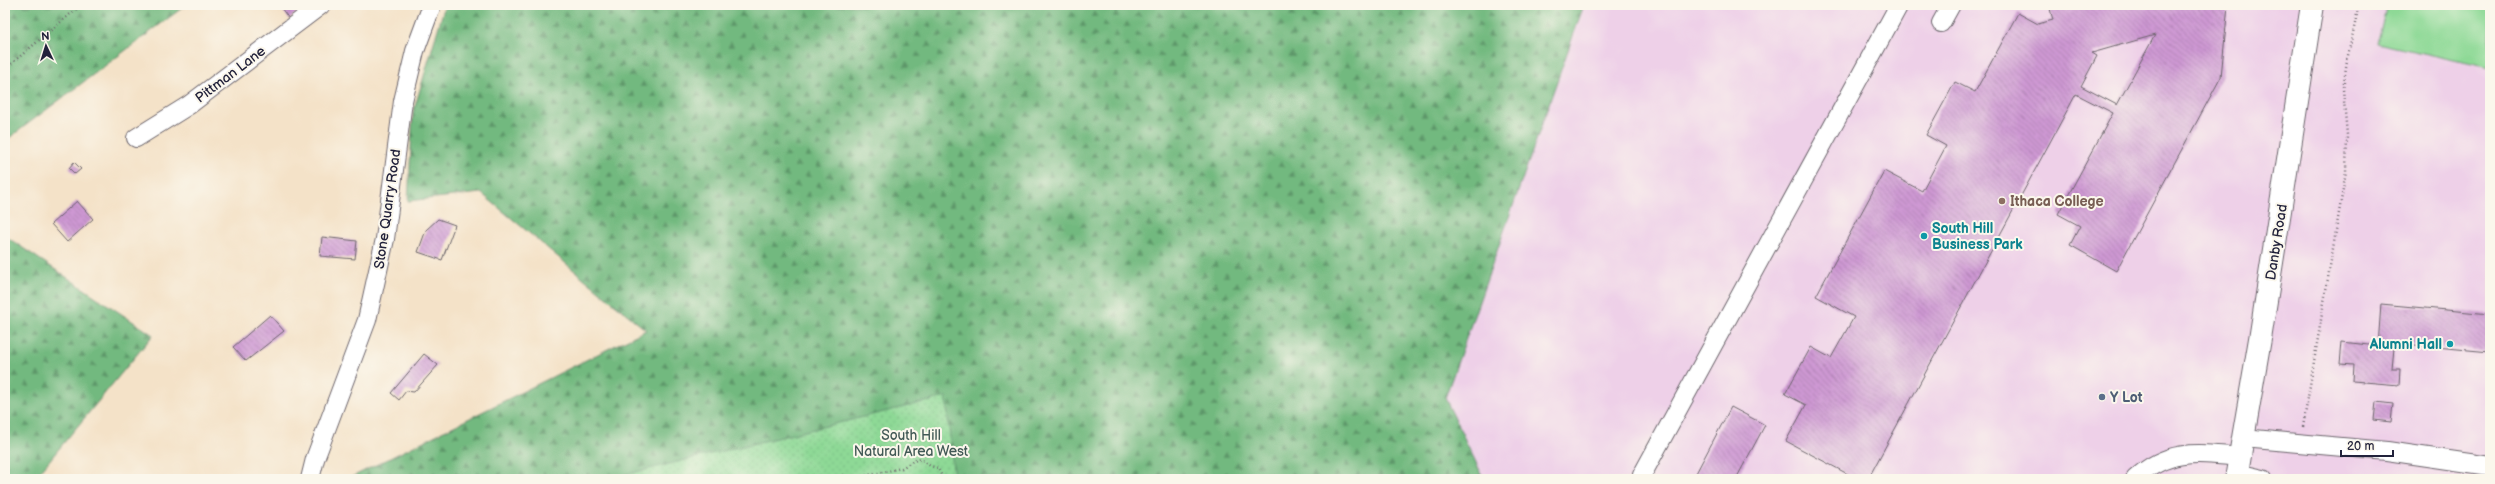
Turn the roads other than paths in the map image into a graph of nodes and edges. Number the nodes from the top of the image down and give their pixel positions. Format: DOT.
graph roads {
  1 [pos="321,5"];
  2 [pos="432,5"];
  3 [pos="1899,5"];
  4 [pos="1951,5"];
  5 [pos="2312,5"];
  6 [pos="1942,24"];
  7 [pos="136,138"];
  8 [pos="2239,462"];
  9 [pos="2490,466"];
  10 [pos="1642,475"];
  11 [pos="310,479"];
  12 [pos="2135,479"];
  13 [pos="2263,479"];
  1 -- 7 [label="street, Pittman Lane"];
  2 -- 11 [label="street, Stone Quarry Road"];
  3 -- 10 [label="street"];
  4 -- 6 [label="street"];
  5 -- 8 [label="main road, Danby Road"];
  8 -- 9 [label="street"];
  8 -- 12 [label="street"];
  8 -- 13 [label="street"];
}
